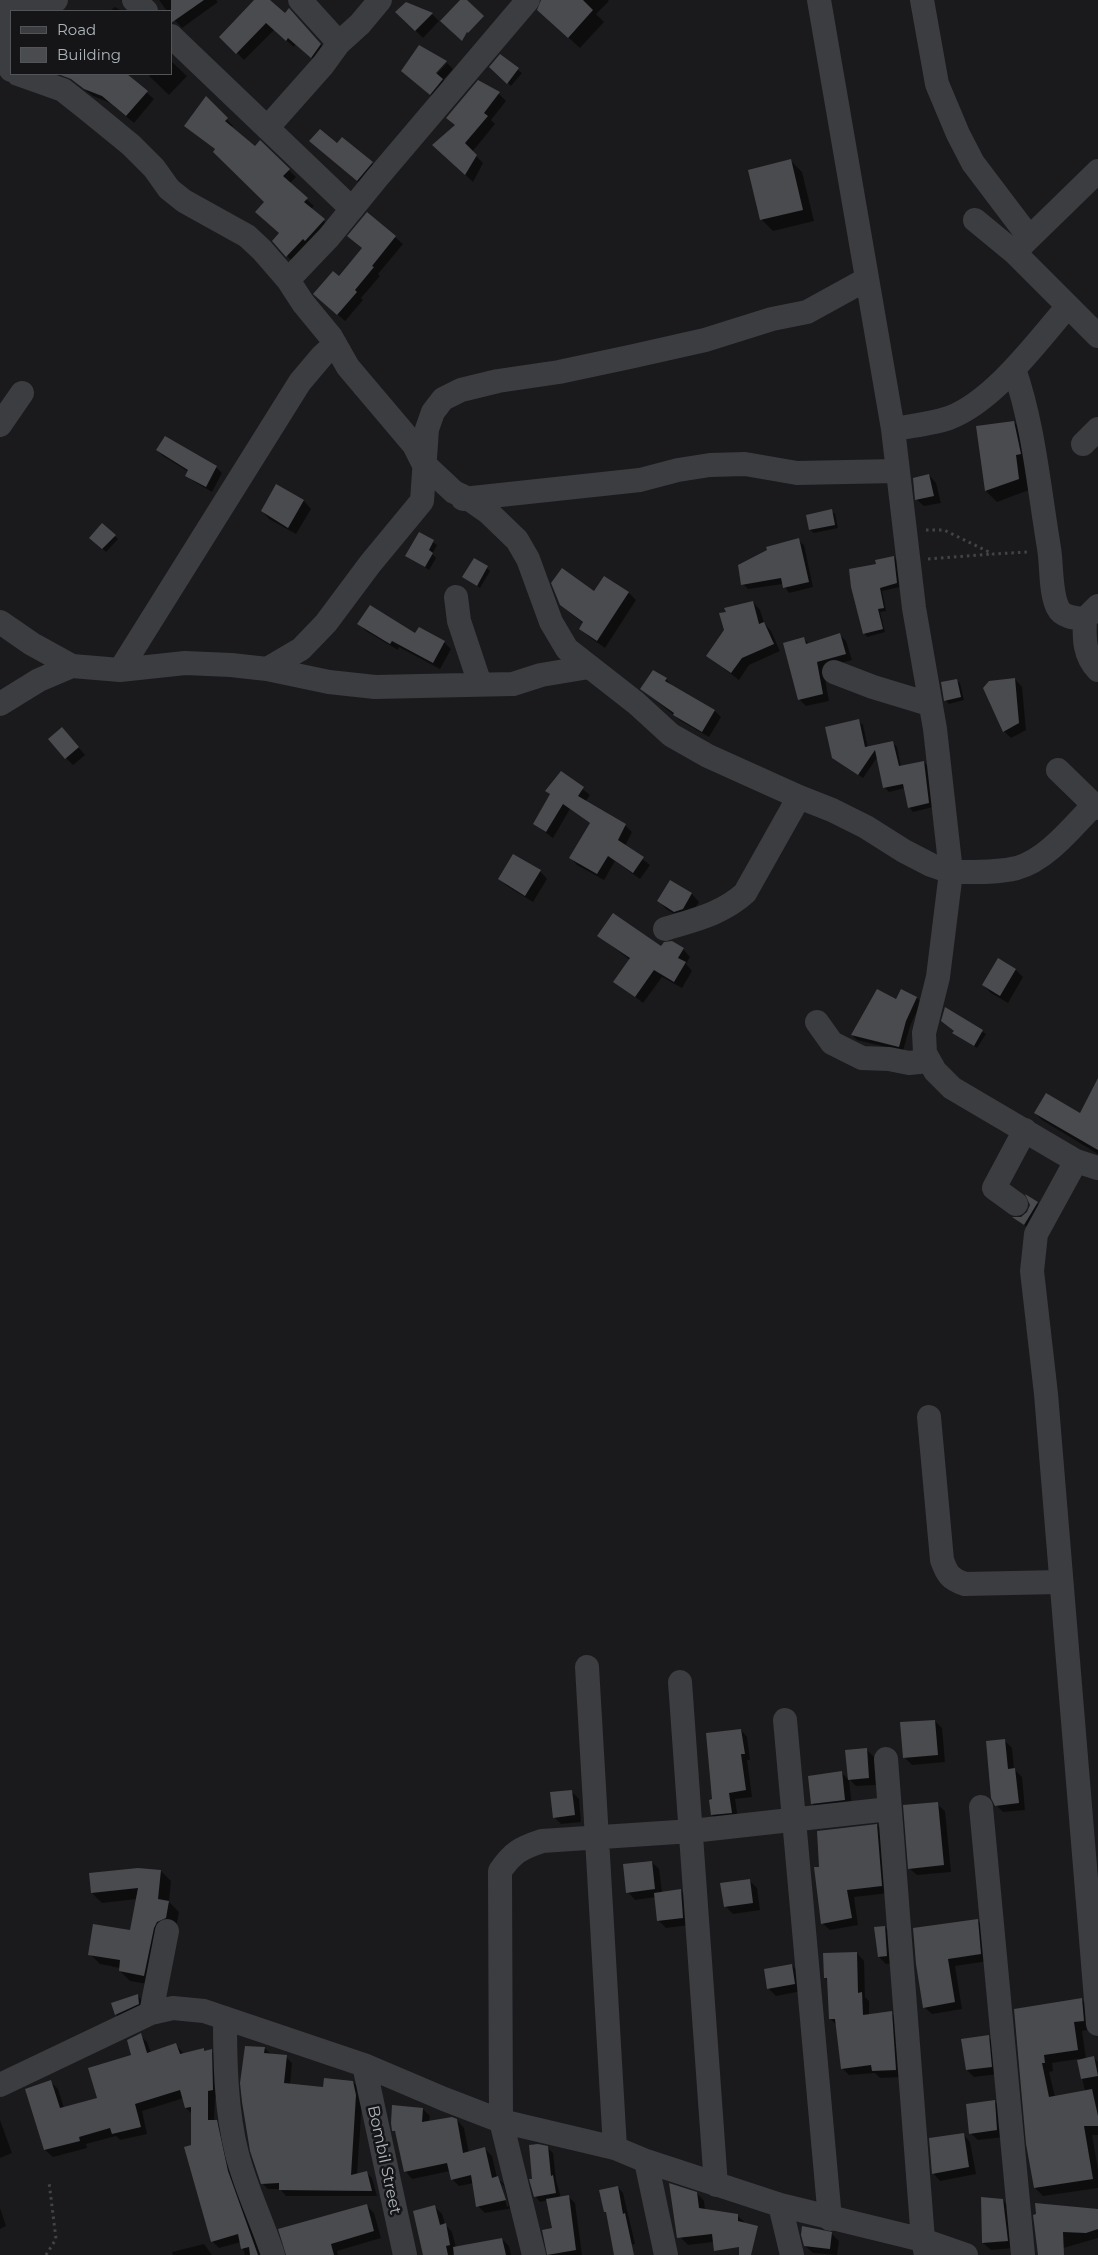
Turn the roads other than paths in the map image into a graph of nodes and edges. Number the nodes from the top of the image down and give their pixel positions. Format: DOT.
graph roads {
  1 [pos="56,0"];
  2 [pos="134,0"];
  3 [pos="300,0"];
  4 [pos="380,0"];
  5 [pos="528,0"];
  6 [pos="819,0"];
  7 [pos="922,0"];
  8 [pos="6,6"];
  9 [pos="145,10"];
  10 [pos="172,37"];
  11 [pos="339,43"];
  12 [pos="10,68"];
  13 [pos="21,75"];
  14 [pos="268,127"];
  15 [pos="1098,171"];
  16 [pos="352,209"];
  17 [pos="975,220"];
  18 [pos="1022,245"];
  19 [pos="867,279"];
  20 [pos="288,280"];
  21 [pos="1068,306"];
  22 [pos="1098,336"];
  23 [pos="335,344"];
  24 [pos="1014,369"];
  25 [pos="22,393"];
  26 [pos="0,425"];
  27 [pos="892,429"];
  28 [pos="423,463"];
  29 [pos="896,471"];
  30 [pos="470,499"];
  31 [pos="422,501"];
  32 [pos="456,597"];
  33 [pos="1091,613"];
  34 [pos="0,622"];
  35 [pos="72,666"];
  36 [pos="589,667"];
  37 [pos="267,668"];
  38 [pos="120,670"];
  39 [pos="1098,670"];
  40 [pos="834,672"];
  41 [pos="480,684"];
  42 [pos="0,704"];
  43 [pos="929,704"];
  44 [pos="1058,770"];
  45 [pos="798,797"];
  46 [pos="1096,806"];
  47 [pos="951,872"];
  48 [pos="665,929"];
  49 [pos="817,1022"];
  50 [pos="929,1061"];
  51 [pos="1025,1130"];
  52 [pos="1087,1164"];
  53 [pos="1016,1204"];
  54 [pos="929,1417"];
  55 [pos="1060,1582"];
  56 [pos="587,1666"];
  57 [pos="680,1682"];
  58 [pos="785,1720"];
  59 [pos="886,1759"];
  60 [pos="980,1807"];
  61 [pos="889,1809"];
  62 [pos="794,1820"];
  63 [pos="692,1831"];
  64 [pos="598,1838"];
  65 [pos="167,1932"];
  66 [pos="151,2013"];
  67 [pos="225,2018"];
  68 [pos="1098,2024"];
  69 [pos="364,2065"];
  70 [pos="0,2085"];
  71 [pos="501,2121"];
  72 [pos="615,2148"];
  73 [pos="646,2161"];
  74 [pos="716,2185"];
  75 [pos="780,2205"];
  76 [pos="830,2219"];
  77 [pos="925,2248"];
  78 [pos="273,2255"];
  79 [pos="405,2255"];
  80 [pos="534,2255"];
  81 [pos="666,2255"];
  82 [pos="792,2255"];
  83 [pos="966,2255"];
  84 [pos="1024,2255"];
  1 -- 8 [label="street"];
  2 -- 9 [label="street"];
  3 -- 11 [label="street"];
  4 -- 11 [label="street"];
  5 -- 16 [label="street"];
  6 -- 19 [label="street"];
  7 -- 18 [label="street"];
  8 -- 12 [label="street"];
  10 -- 14 [label="street"];
  11 -- 14 [label="street"];
  13 -- 20 [label="street"];
  14 -- 16 [label="street"];
  15 -- 18 [label="street"];
  16 -- 20 [label="street"];
  17 -- 18 [label="street"];
  18 -- 21 [label="street"];
  19 -- 27 [label="street"];
  19 -- 28 [label="street"];
  20 -- 23 [label="street"];
  21 -- 22 [label="street"];
  21 -- 24 [label="street"];
  23 -- 28 [label="street"];
  23 -- 38 [label="street"];
  24 -- 27 [label="street"];
  24 -- 33 [label="street"];
  25 -- 26 [label="street"];
  27 -- 29 [label="street"];
  28 -- 30 [label="street"];
  28 -- 31 [label="street"];
  29 -- 30 [label="street"];
  29 -- 43 [label="street"];
  30 -- 31 [label="street"];
  30 -- 36 [label="street"];
  31 -- 37 [label="street"];
  32 -- 41 [label="street"];
  33 -- 39 [label="street"];
  34 -- 35 [label="street"];
  35 -- 38 [label="street"];
  35 -- 42 [label="street"];
  36 -- 41 [label="street"];
  36 -- 45 [label="street"];
  37 -- 38 [label="street"];
  37 -- 41 [label="street"];
  40 -- 43 [label="street"];
  43 -- 47 [label="street"];
  44 -- 46 [label="street"];
  45 -- 47 [label="street"];
  45 -- 48 [label="street"];
  46 -- 47 [label="street"];
  47 -- 50 [label="street"];
  49 -- 50 [label="street"];
  50 -- 51 [label="street"];
  51 -- 52 [label="street"];
  51 -- 53 [label="street"];
  52 -- 55 [label="street"];
  54 -- 55 [label="street"];
  55 -- 68 [label="street"];
  56 -- 64 [label="street"];
  57 -- 63 [label="street"];
  58 -- 62 [label="street"];
  59 -- 61 [label="street"];
  60 -- 84 [label="street"];
  61 -- 62 [label="street"];
  61 -- 77 [label="street"];
  62 -- 63 [label="street"];
  62 -- 76 [label="street"];
  63 -- 64 [label="street"];
  63 -- 74 [label="street"];
  64 -- 71 [label="street"];
  64 -- 72 [label="street"];
  65 -- 66 [label="street"];
  66 -- 67 [label="street"];
  66 -- 70 [label="street"];
  67 -- 69 [label="street"];
  67 -- 78 [label="street"];
  69 -- 71 [label="street"];
  69 -- 79 [label="street, Bombil Street"];
  71 -- 72 [label="street"];
  71 -- 80 [label="street"];
  72 -- 73 [label="street"];
  73 -- 74 [label="street"];
  73 -- 81 [label="street"];
  74 -- 75 [label="street"];
  75 -- 76 [label="street"];
  75 -- 82 [label="street"];
  76 -- 77 [label="street"];
  77 -- 83 [label="street"];
}
